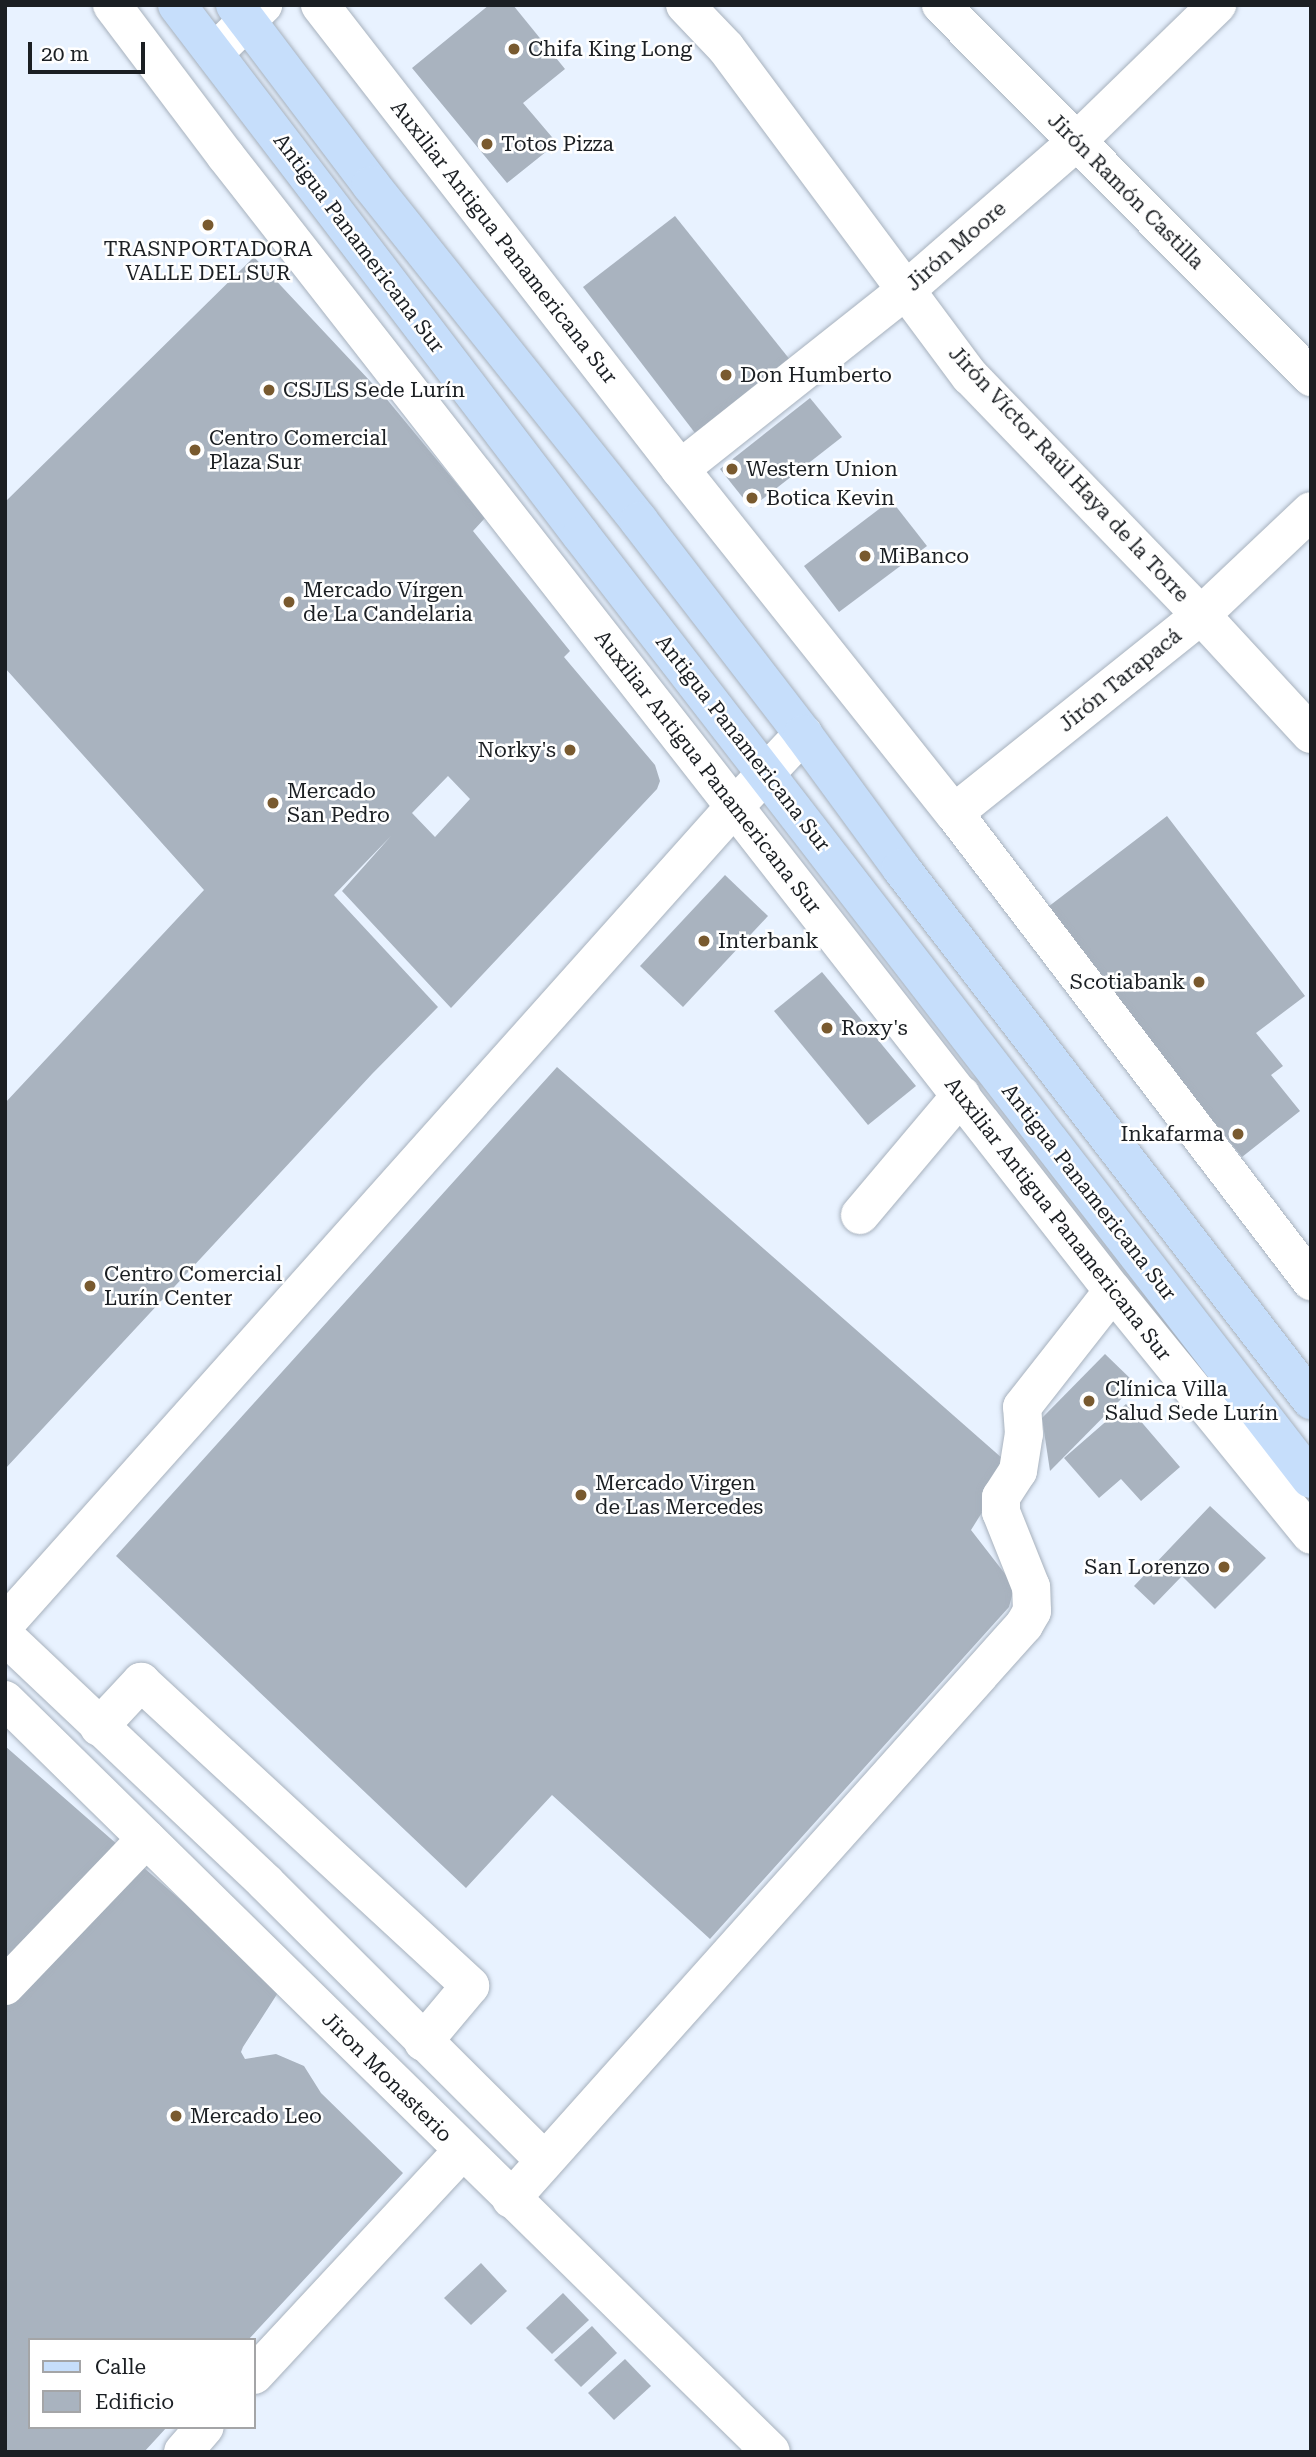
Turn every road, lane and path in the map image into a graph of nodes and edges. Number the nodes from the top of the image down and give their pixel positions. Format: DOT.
graph roads {
  1 [pos="111,5"];
  2 [pos="177,5"];
  3 [pos="685,5"];
  4 [pos="941,5"];
  5 [pos="1217,5"];
  6 [pos="248,11"];
  7 [pos="331,19"];
  8 [pos="214,53"];
  9 [pos="1076,142"];
  10 [pos="906,290"];
  11 [pos="1311,377"];
  12 [pos="680,469"];
  13 [pos="1311,511"];
  14 [pos="1201,615"];
  15 [pos="803,734"];
  16 [pos="1311,734"];
  17 [pos="766,774"];
  18 [pos="736,805"];
  19 [pos="954,813"];
  20 [pos="961,1095"];
  21 [pos="860,1214"];
  22 [pos="1311,1281"];
  23 [pos="1113,1291"];
  24 [pos="1311,1400"];
  25 [pos="1311,1479"];
  26 [pos="1311,1535"];
  27 [pos="5,1624"];
  28 [pos="5,1636"];
  29 [pos="5,1700"];
  30 [pos="99,1727"];
  31 [pos="146,1839"];
  32 [pos="5,1986"];
  33 [pos="422,2042"];
  34 [pos="462,2151"];
  35 [pos="545,2161"];
  36 [pos="511,2199"];
  37 [pos="256,2373"];
  38 [pos="203,2429"];
  39 [pos="183,2452"];
  40 [pos="771,2452"];
  1 -- 18 [label="street, Auxiliar Antigua Panamericana Sur"];
  2 -- 8 [label="main road, Antigua Panamericana Sur"];
  3 -- 10 [label="street, Jirón Víctor Raúl Haya de la Torre"];
  4 -- 9 [label="street, Jirón Ramón Castilla"];
  5 -- 9 [label="street, Jirón Moore"];
  6 -- 8 [label="street"];
  6 -- 15 [label="main road, Antigua Panamericana Sur"];
  7 -- 12 [label="street, Auxiliar Antigua Panamericana Sur"];
  8 -- 17 [label="main road, Antigua Panamericana Sur"];
  9 -- 10 [label="street, Jirón Moore"];
  9 -- 11 [label="street, Jirón Ramón Castilla"];
  10 -- 12 [label="street, Jirón Moore"];
  10 -- 14 [label="street, Jirón Víctor Raúl Haya de la Torre"];
  12 -- 19 [label="street, Auxiliar Antigua Panamericana Sur"];
  13 -- 14 [label="street, Jirón Tarapacá"];
  14 -- 16 [label="street, Jirón Víctor Raúl Haya de la Torre"];
  14 -- 19 [label="street, Jirón Tarapacá"];
  15 -- 17 [label="street"];
  15 -- 24 [label="main road, Antigua Panamericana Sur"];
  17 -- 18 [label="street"];
  17 -- 25 [label="main road, Antigua Panamericana Sur"];
  18 -- 20 [label="street, Auxiliar Antigua Panamericana Sur"];
  18 -- 27 [label="street"];
  19 -- 22 [label="street, Auxiliar Antigua Panamericana Sur"];
  20 -- 21 [label="street"];
  20 -- 23 [label="street, Auxiliar Antigua Panamericana Sur"];
  23 -- 26 [label="street, Auxiliar Antigua Panamericana Sur"];
  23 -- 35 [label="street"];
  28 -- 30 [label="street"];
  29 -- 31 [label="street, Jiron Monasterio"];
  30 -- 33 [label="street"];
  30 -- 33 [label="street"];
  31 -- 32 [label="street"];
  31 -- 34 [label="street, Jiron Monasterio"];
  33 -- 35 [label="street"];
  34 -- 36 [label="street, Jiron Monasterio"];
  34 -- 37 [label="street"];
  35 -- 36 [label="street"];
  36 -- 40 [label="street, Jiron Monasterio"];
  38 -- 39 [label="street"];
}
